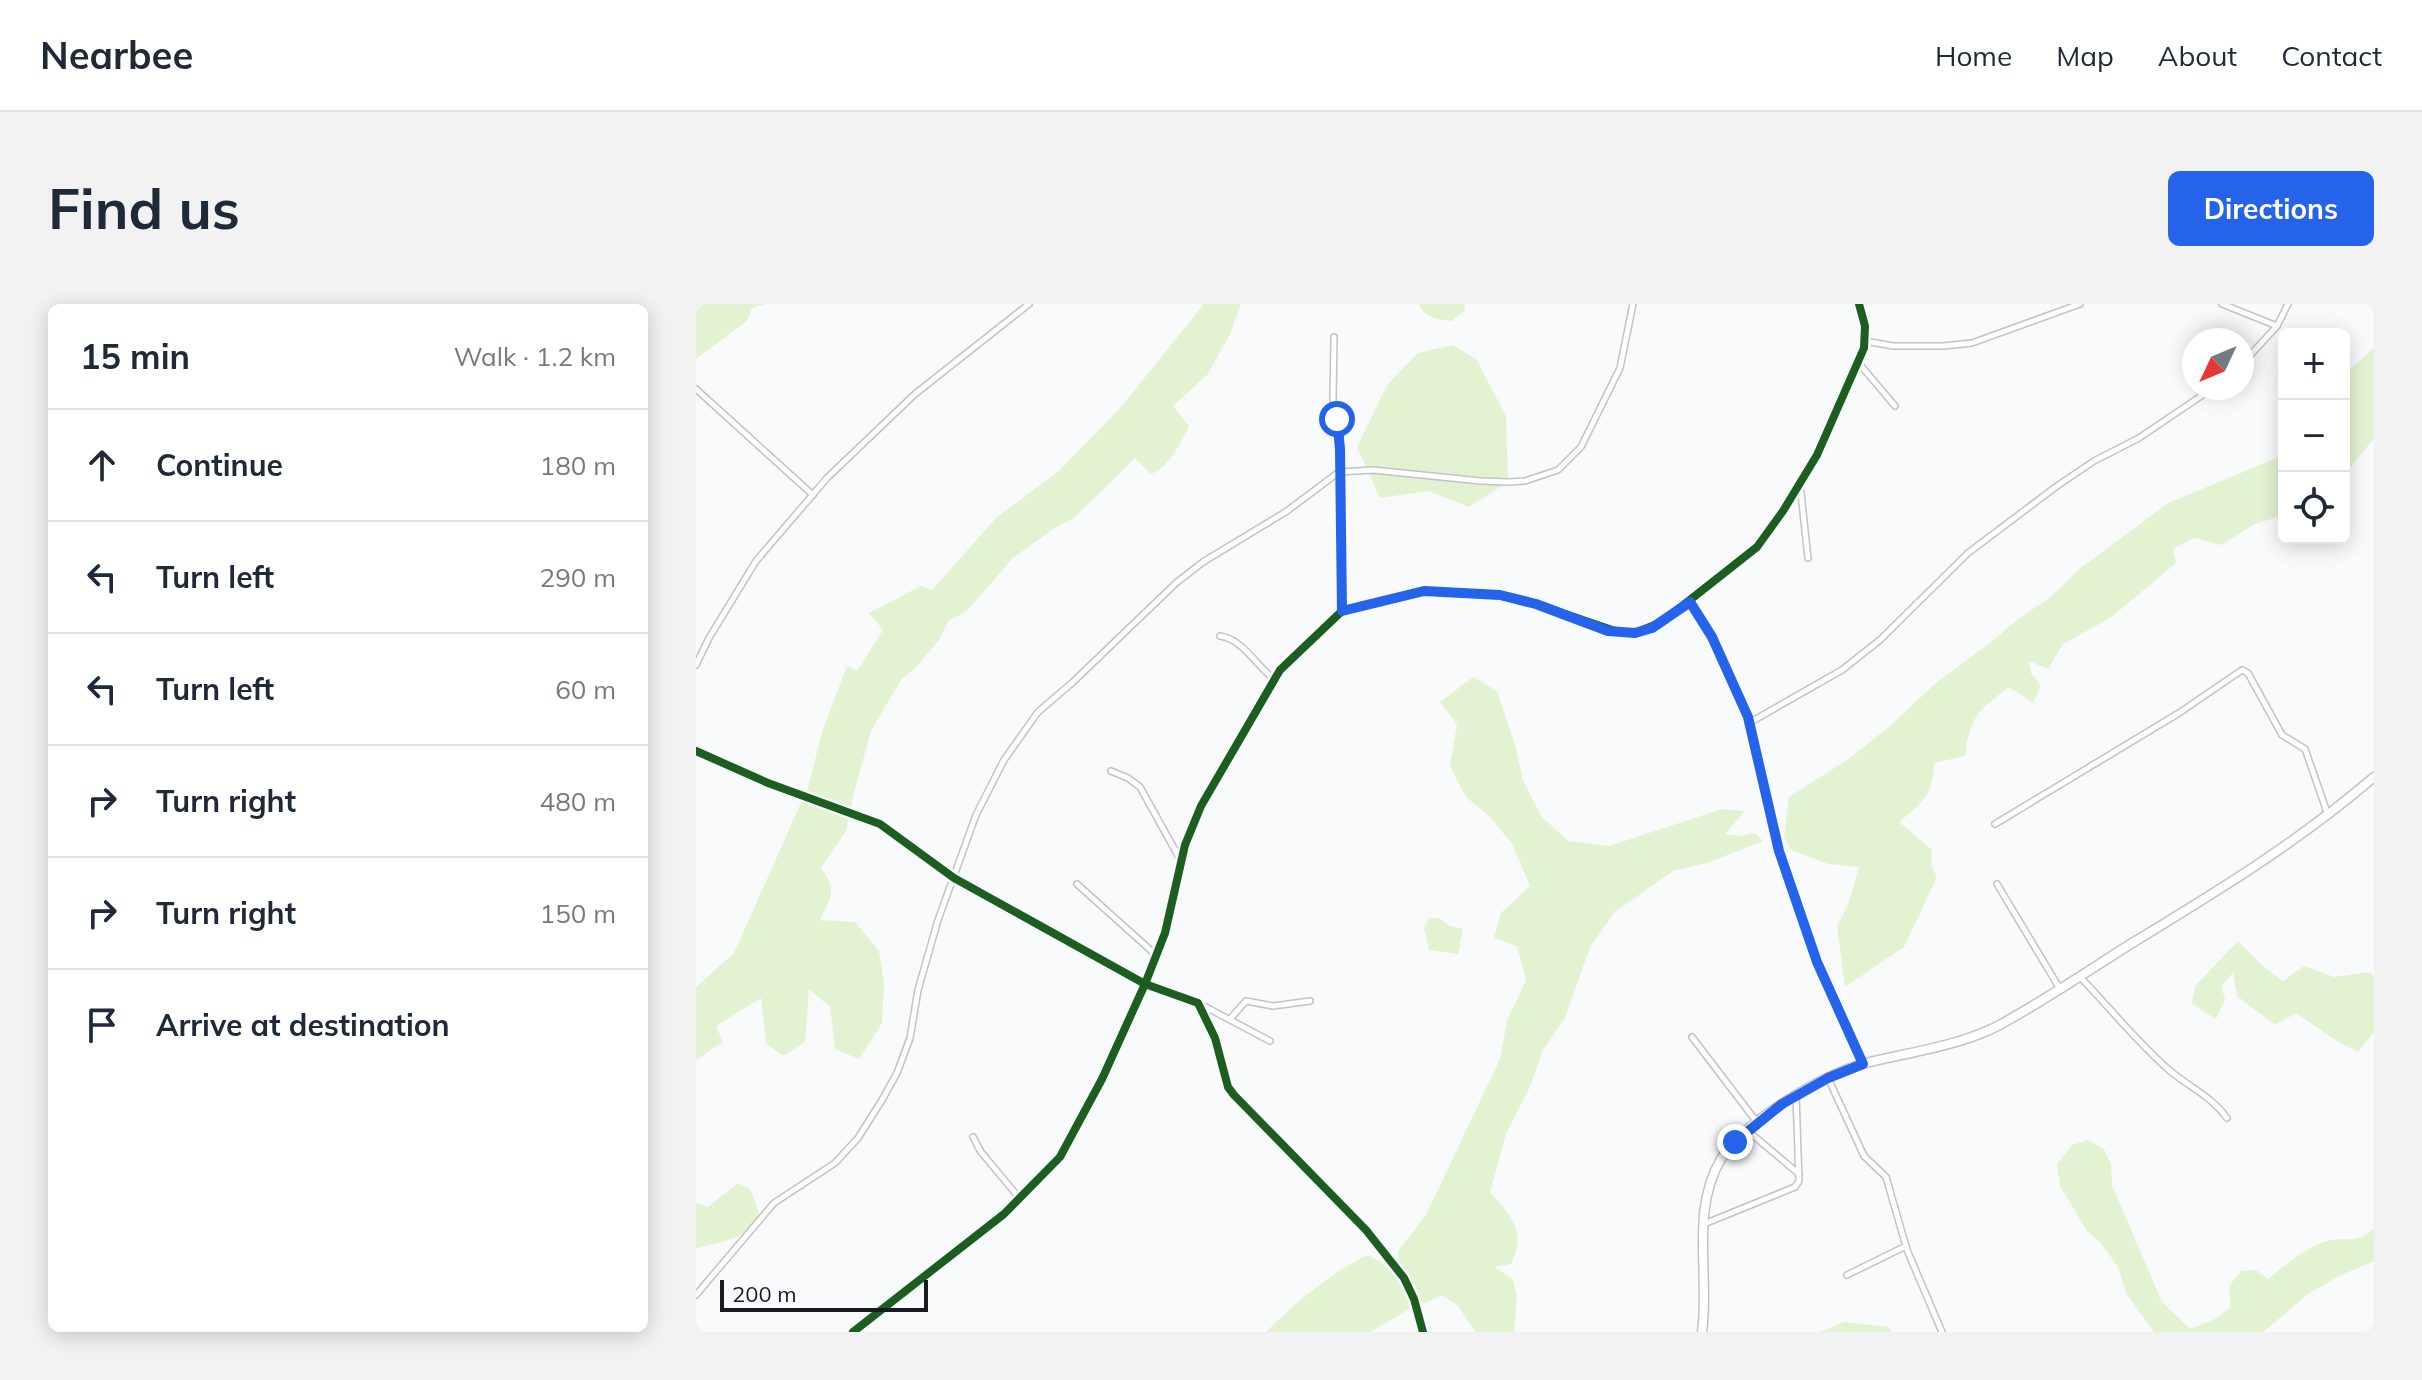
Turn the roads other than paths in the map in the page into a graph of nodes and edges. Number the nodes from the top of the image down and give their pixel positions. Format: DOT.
graph roads {
  1 [pos="1029,304"];
  2 [pos="1633,304"];
  3 [pos="1859,304"];
  4 [pos="2080,304"];
  5 [pos="2222,304"];
  6 [pos="2288,304"];
  7 [pos="2277,326"];
  8 [pos="1334,337"];
  9 [pos="1865,341"];
  10 [pos="2254,351"];
  11 [pos="1857,361"];
  12 [pos="696,389"];
  13 [pos="2195,400"];
  14 [pos="1895,406"];
  15 [pos="1339,472"];
  16 [pos="1800,482"];
  17 [pos="813,495"];
  18 [pos="1808,558"];
  19 [pos="1690,602"];
  20 [pos="1342,611"];
  21 [pos="1220,636"];
  22 [pos="696,665"];
  23 [pos="1274,679"];
  24 [pos="1749,723"];
  25 [pos="696,751"];
  26 [pos="1111,771"];
  27 [pos="2374,777"];
  28 [pos="2328,816"];
  29 [pos="1995,824"];
  30 [pos="1181,861"];
  31 [pos="954,878"];
  32 [pos="1077,884"];
  33 [pos="1997,884"];
  34 [pos="1156,955"];
  35 [pos="2081,978"];
  36 [pos="1145,984"];
  37 [pos="2060,989"];
  38 [pos="1310,1001"];
  39 [pos="1198,1003"];
  40 [pos="1230,1019"];
  41 [pos="1692,1037"];
  42 [pos="1270,1041"];
  43 [pos="1863,1064"];
  44 [pos="1828,1078"];
  45 [pos="1796,1096"];
  46 [pos="2227,1118"];
  47 [pos="1757,1122"];
  48 [pos="1748,1131"];
  49 [pos="973,1137"];
  50 [pos="1800,1175"];
  51 [pos="1021,1200"];
  52 [pos="1704,1224"];
  53 [pos="1906,1246"];
  54 [pos="1847,1275"];
  55 [pos="696,1295"];
  56 [pos="853,1332"];
  57 [pos="1423,1332"];
  58 [pos="1702,1332"];
  59 [pos="1942,1332"];
  1 -- 17 [label="street"];
  2 -- 15 [label="street"];
  3 -- 9 [label="street"];
  4 -- 9 [label="street"];
  5 -- 7 [label="street"];
  6 -- 7 [label="street"];
  7 -- 10 [label="street"];
  8 -- 15 [label="street"];
  9 -- 11 [label="street"];
  11 -- 14 [label="street"];
  11 -- 16 [label="street"];
  12 -- 17 [label="street"];
  13 -- 24 [label="street"];
  15 -- 20 [label="street"];
  15 -- 31 [label="street"];
  16 -- 18 [label="street"];
  16 -- 19 [label="street"];
  17 -- 22 [label="street"];
  19 -- 20 [label="street"];
  19 -- 24 [label="street"];
  20 -- 23 [label="street"];
  21 -- 23 [label="street"];
  23 -- 30 [label="street"];
  24 -- 43 [label="street"];
  25 -- 31 [label="street"];
  26 -- 30 [label="street"];
  27 -- 28 [label="street"];
  28 -- 29 [label="street"];
  28 -- 35 [label="street"];
  30 -- 34 [label="street"];
  31 -- 36 [label="street"];
  31 -- 55 [label="street"];
  32 -- 34 [label="street"];
  33 -- 37 [label="street"];
  34 -- 36 [label="street"];
  35 -- 37 [label="street"];
  35 -- 46 [label="street"];
  36 -- 39 [label="street"];
  36 -- 51 [label="street"];
  37 -- 43 [label="street"];
  38 -- 40 [label="street"];
  39 -- 40 [label="street"];
  39 -- 57 [label="street"];
  40 -- 42 [label="street"];
  41 -- 47 [label="street"];
  43 -- 44 [label="street"];
  44 -- 45 [label="street"];
  44 -- 53 [label="street"];
  45 -- 47 [label="street"];
  45 -- 50 [label="street"];
  47 -- 48 [label="street"];
  48 -- 50 [label="street"];
  48 -- 52 [label="street"];
  49 -- 51 [label="street"];
  50 -- 52 [label="street"];
  51 -- 56 [label="street"];
  52 -- 58 [label="street"];
  53 -- 54 [label="street"];
  53 -- 59 [label="street"];
}
